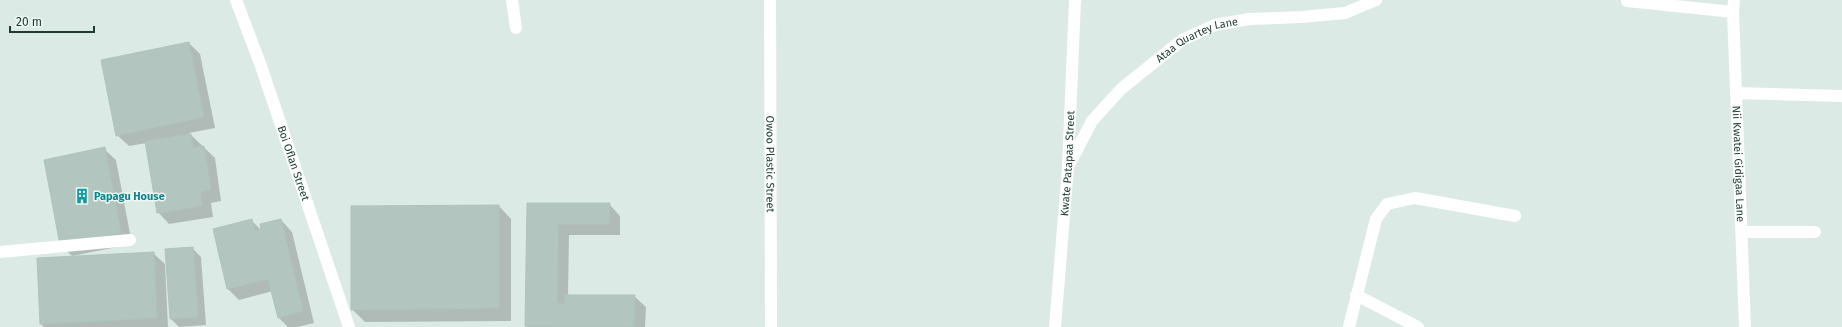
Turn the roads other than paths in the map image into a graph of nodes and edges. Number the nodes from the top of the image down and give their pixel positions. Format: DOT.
graph roads {
  1 [pos="236,0"];
  2 [pos="512,0"];
  3 [pos="770,0"];
  4 [pos="1075,0"];
  5 [pos="1376,0"];
  6 [pos="1628,1"];
  7 [pos="1734,6"];
  8 [pos="516,28"];
  9 [pos="1737,93"];
  10 [pos="1842,96"];
  11 [pos="1068,167"];
  12 [pos="1515,216"];
  13 [pos="1742,232"];
  14 [pos="1815,232"];
  15 [pos="130,240"];
  16 [pos="0,252"];
  17 [pos="1356,295"];
  18 [pos="349,327"];
  19 [pos="771,327"];
  20 [pos="1055,327"];
  21 [pos="1348,327"];
  22 [pos="1418,327"];
  23 [pos="1745,327"];
  1 -- 18 [label="street, Boi Oflan Street"];
  2 -- 8 [label="street"];
  3 -- 19 [label="street, Owoo Plastic Street"];
  4 -- 11 [label="street, Kwate Patapaa Street"];
  5 -- 11 [label="street, Ataa Quartey Lane"];
  6 -- 7 [label="street"];
  7 -- 9 [label="street, Nii Kwatei Gidigaa Lane"];
  9 -- 10 [label="street"];
  9 -- 13 [label="street, Nii Kwatei Gidigaa Lane"];
  11 -- 20 [label="street, Kwate Patapaa Street"];
  12 -- 17 [label="street"];
  13 -- 14 [label="street"];
  13 -- 23 [label="street, Nii Kwatei Gidigaa Lane"];
  15 -- 16 [label="street"];
  17 -- 21 [label="street"];
  17 -- 22 [label="street"];
}
